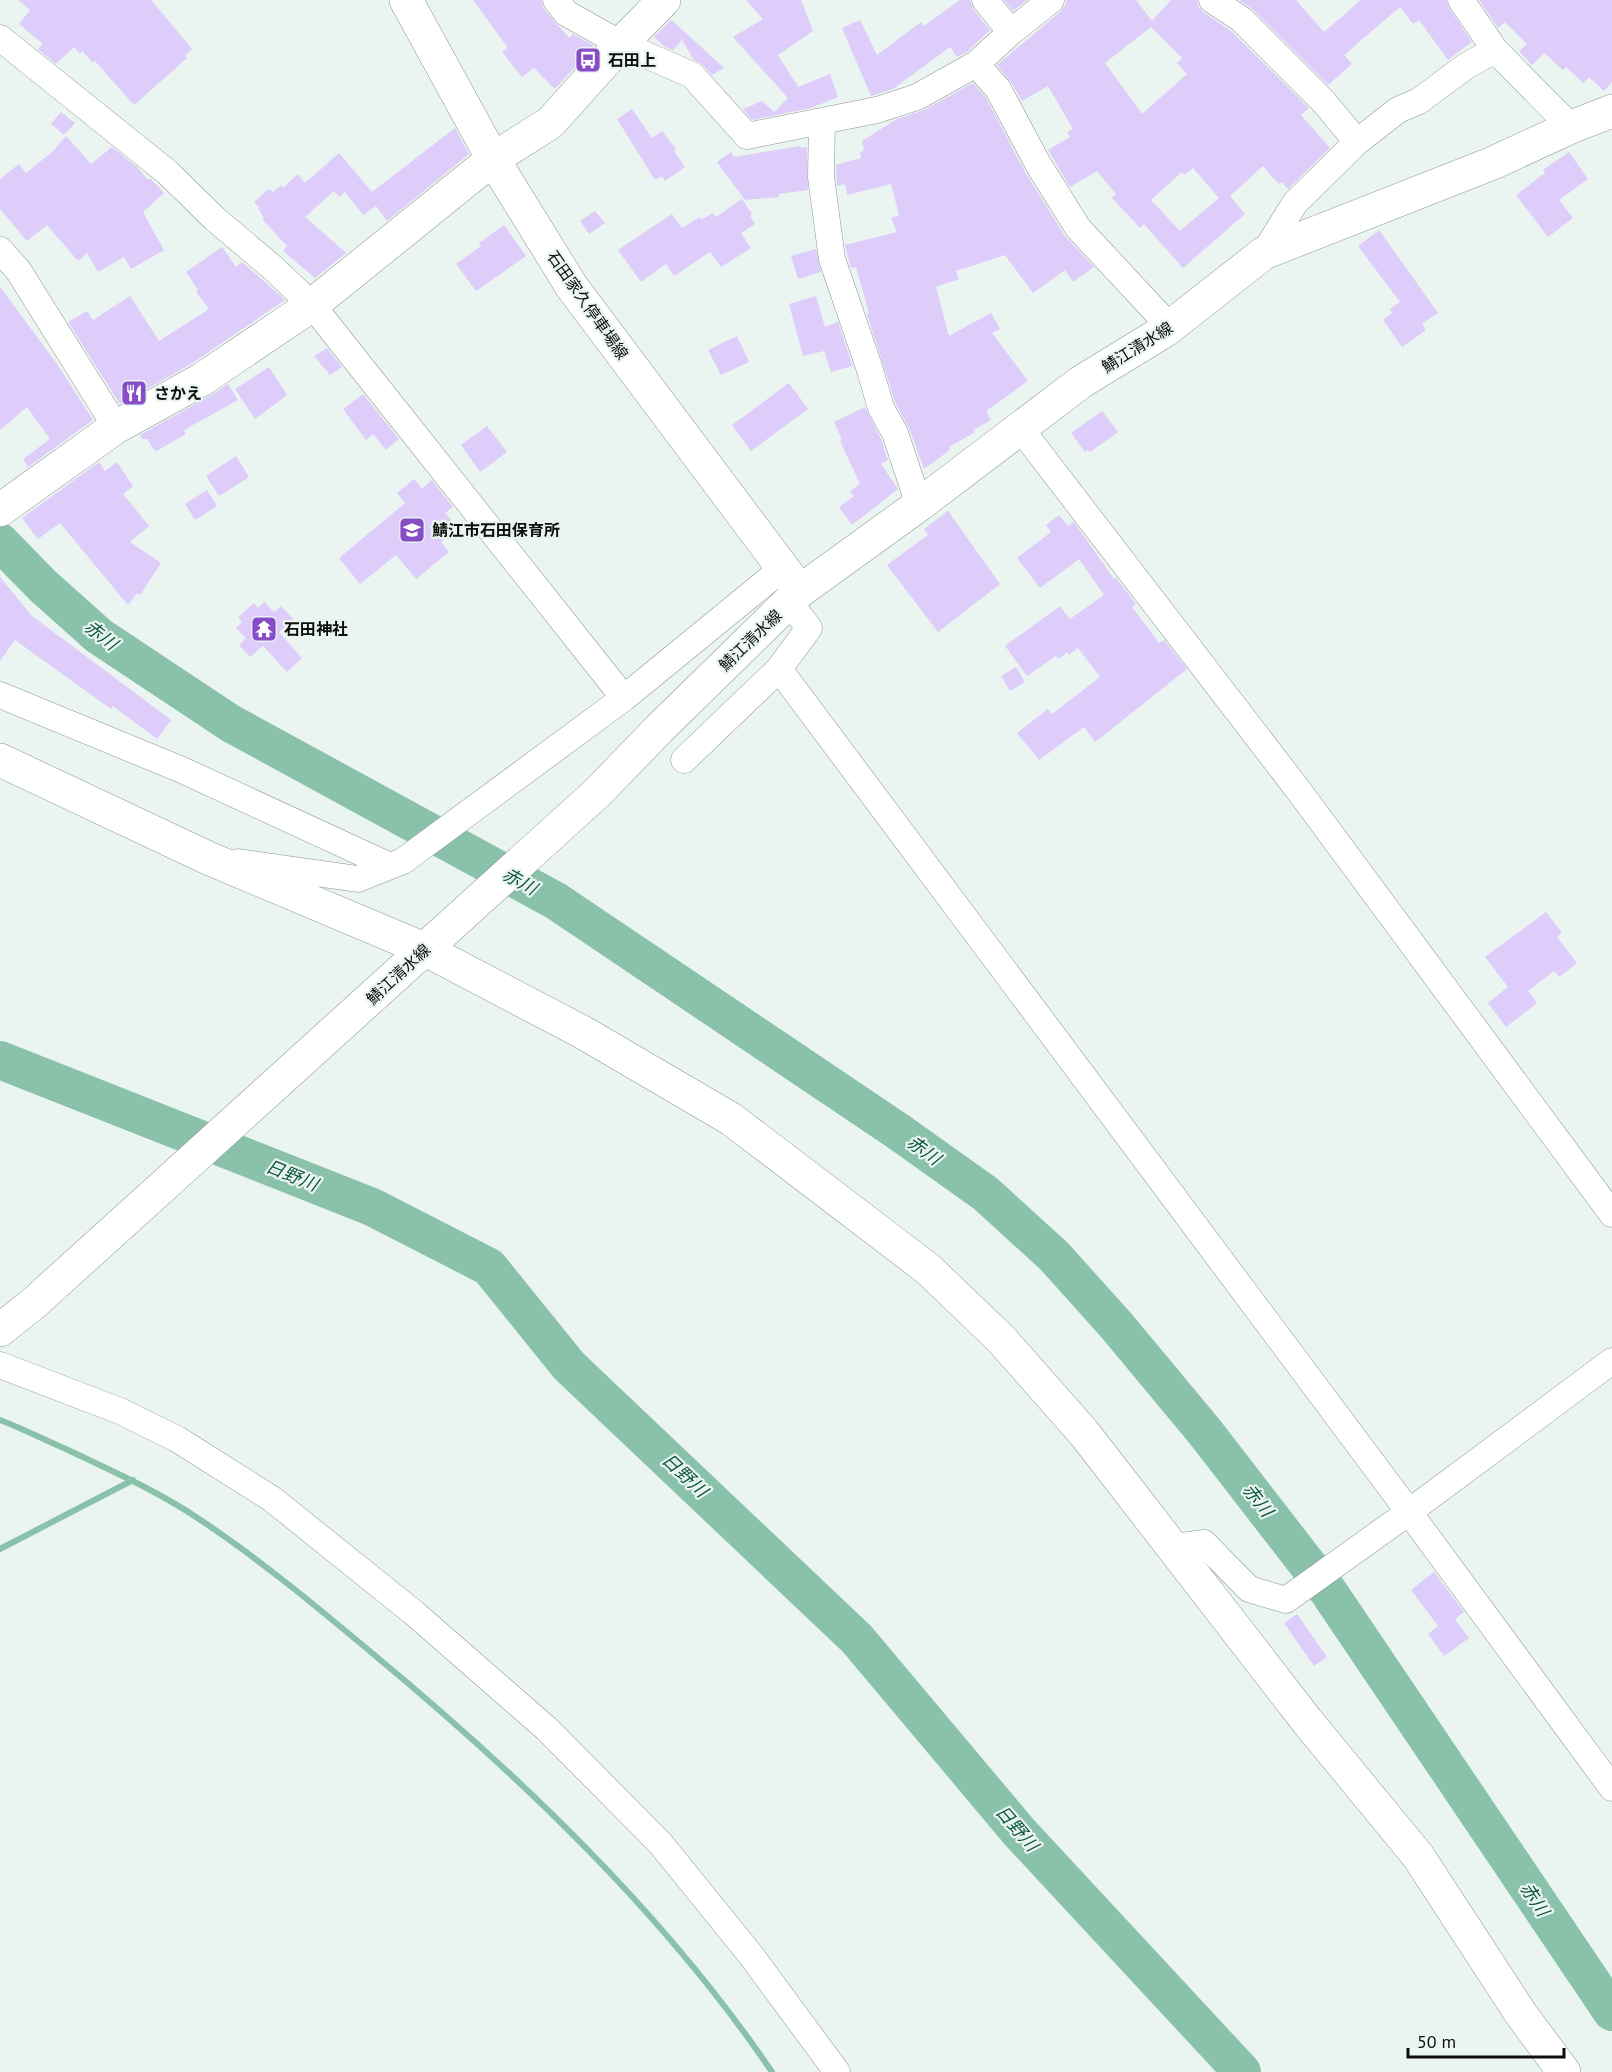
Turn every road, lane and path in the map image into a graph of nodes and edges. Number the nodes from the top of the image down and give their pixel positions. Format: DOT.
graph roads {
  1 [pos="406,0"];
  2 [pos="556,0"];
  3 [pos="664,0"];
  4 [pos="985,0"];
  5 [pos="1052,0"];
  6 [pos="1212,0"];
  7 [pos="1461,0"];
  8 [pos="1011,32"];
  9 [pos="0,38"];
  10 [pos="621,44"];
  11 [pos="1495,50"];
  12 [pos="976,64"];
  13 [pos="1612,111"];
  14 [pos="822,121"];
  15 [pos="1571,127"];
  16 [pos="1356,142"];
  17 [pos="493,159"];
  18 [pos="0,250"];
  19 [pos="1264,253"];
  20 [pos="312,305"];
  21 [pos="1166,330"];
  22 [pos="116,427"];
  23 [pos="1020,428"];
  24 [pos="919,505"];
  25 [pos="0,510"];
  26 [pos="791,587"];
  27 [pos="779,669"];
  28 [pos="0,694"];
  29 [pos="624,698"];
  30 [pos="0,760"];
  31 [pos="684,760"];
  32 [pos="208,858"];
  33 [pos="390,866"];
  34 [pos="424,949"];
  35 [pos="1612,1214"];
  36 [pos="0,1330"];
  37 [pos="1612,1361"];
  38 [pos="0,1365"];
  39 [pos="1409,1512"];
  40 [pos="1174,1547"];
  41 [pos="1612,1788"];
  42 [pos="837,2072"];
  43 [pos="1564,2072"];
  1 -- 17 [label="street, 石田家久停車場線"];
  2 -- 10 [label="street"];
  3 -- 10 [label="street"];
  4 -- 8 [label="street"];
  5 -- 8 [label="street"];
  6 -- 16 [label="street"];
  7 -- 11 [label="street"];
  8 -- 12 [label="street"];
  9 -- 20 [label="street"];
  10 -- 14 [label="street"];
  10 -- 17 [label="street"];
  11 -- 15 [label="street"];
  11 -- 16 [label="street"];
  12 -- 14 [label="street"];
  12 -- 21 [label="street"];
  13 -- 15 [label="street, 鯖江清水線"];
  14 -- 24 [label="street"];
  15 -- 19 [label="street, 鯖江清水線"];
  16 -- 19 [label="street"];
  17 -- 20 [label="street"];
  17 -- 26 [label="street, 石田家久停車場線"];
  18 -- 22 [label="street"];
  19 -- 21 [label="street, 鯖江清水線"];
  20 -- 22 [label="street"];
  20 -- 29 [label="street"];
  21 -- 23 [label="street, 鯖江清水線"];
  22 -- 25 [label="street"];
  23 -- 24 [label="street, 鯖江清水線"];
  23 -- 35 [label="street"];
  24 -- 26 [label="street, 鯖江清水線"];
  26 -- 27 [label="street"];
  26 -- 29 [label="street"];
  26 -- 34 [label="street, 鯖江清水線"];
  27 -- 31 [label="street"];
  27 -- 39 [label="street"];
  28 -- 33 [label="street"];
  29 -- 33 [label="street"];
  30 -- 32 [label="street"];
  32 -- 33 [label="street"];
  32 -- 34 [label="street"];
  34 -- 36 [label="street, 鯖江清水線"];
  34 -- 40 [label="street"];
  37 -- 39 [label="street"];
  38 -- 42 [label="street"];
  39 -- 40 [label="street"];
  39 -- 41 [label="street"];
  40 -- 43 [label="street"];
}
